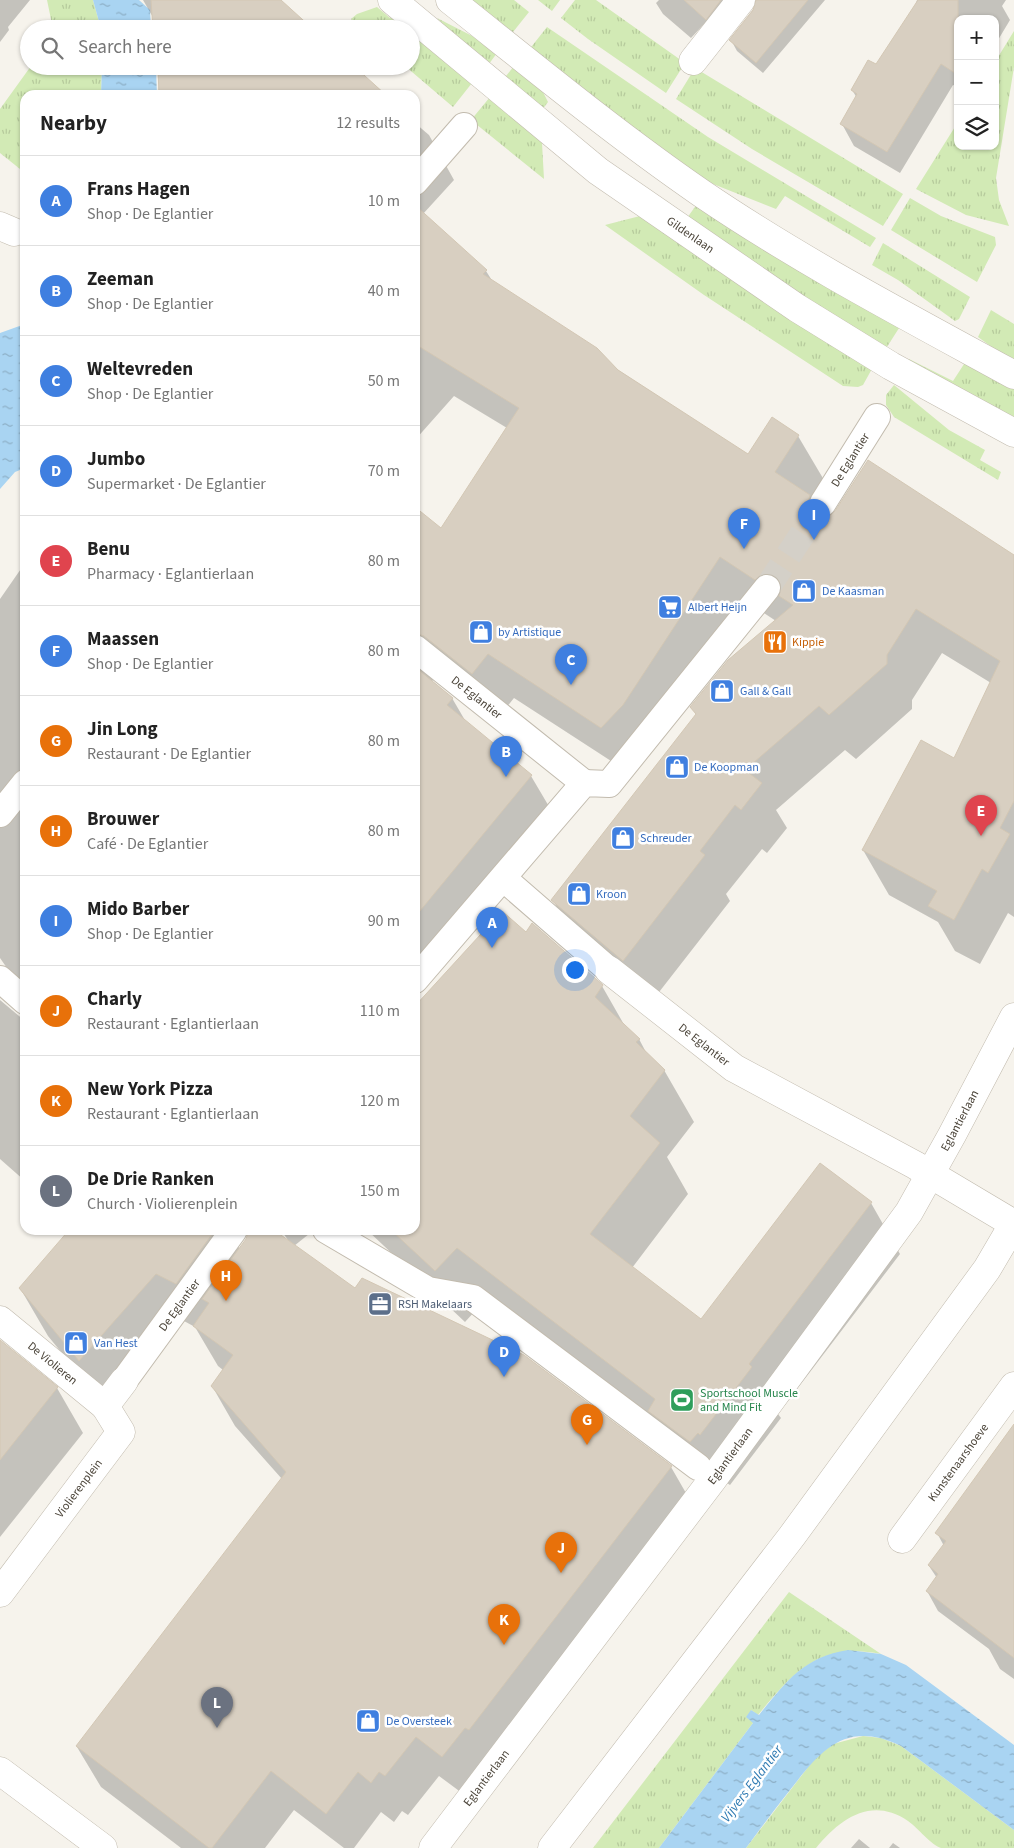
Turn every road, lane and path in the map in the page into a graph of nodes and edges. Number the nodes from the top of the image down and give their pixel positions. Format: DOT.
graph roads {
  1 [pos="392,0"];
  2 [pos="450,0"];
  3 [pos="740,0"];
  4 [pos="416,20"];
  5 [pos="420,23"];
  6 [pos="693,61"];
  7 [pos="464,126"];
  8 [pos="420,176"];
  9 [pos="1014,375"];
  10 [pos="877,417"];
  11 [pos="1014,433"];
  12 [pos="823,503"];
  13 [pos="767,588"];
  14 [pos="420,652"];
  15 [pos="584,783"];
  16 [pos="20,789"];
  17 [pos="0,814"];
  18 [pos="503,878"];
  19 [pos="609,970"];
  20 [pos="420,974"];
  21 [pos="0,979"];
  22 [pos="20,997"];
  23 [pos="1014,1017"];
  24 [pos="931,1174"];
  25 [pos="1014,1224"];
  26 [pos="230,1235"];
  27 [pos="334,1235"];
  28 [pos="0,1320"];
  29 [pos="124,1381"];
  30 [pos="1014,1386"];
  31 [pos="105,1406"];
  32 [pos="698,1467"];
  33 [pos="902,1539"];
  34 [pos="0,1593"];
  35 [pos="0,1771"];
  36 [pos="103,1848"];
  37 [pos="434,1848"];
  38 [pos="552,1848"];
  1 -- 4 [label="street, Gildenlaan"];
  2 -- 9 [label="street"];
  3 -- 6 [label="street"];
  5 -- 11 [label="street, Gildenlaan"];
  7 -- 8 [label="street"];
  10 -- 12 [label="street, De Eglantier"];
  13 -- 15 [label="street"];
  14 -- 15 [label="street, De Eglantier"];
  15 -- 18 [label="street"];
  16 -- 17 [label="street"];
  18 -- 19 [label="street, De Eglantier"];
  18 -- 20 [label="street"];
  19 -- 24 [label="street, De Eglantier"];
  21 -- 22 [label="street"];
  23 -- 24 [label="street, Eglantierlaan"];
  24 -- 25 [label="street, De Eglantier"];
  24 -- 37 [label="street, Eglantierlaan"];
  25 -- 38 [label="street"];
  26 -- 29 [label="street, De Eglantier"];
  27 -- 32 [label="street"];
  28 -- 31 [label="street, De Violieren"];
  29 -- 31 [label="street"];
  30 -- 33 [label="street, Kunstenaarshoeve"];
  31 -- 34 [label="street, Violierenplein"];
  35 -- 36 [label="street"];
}
